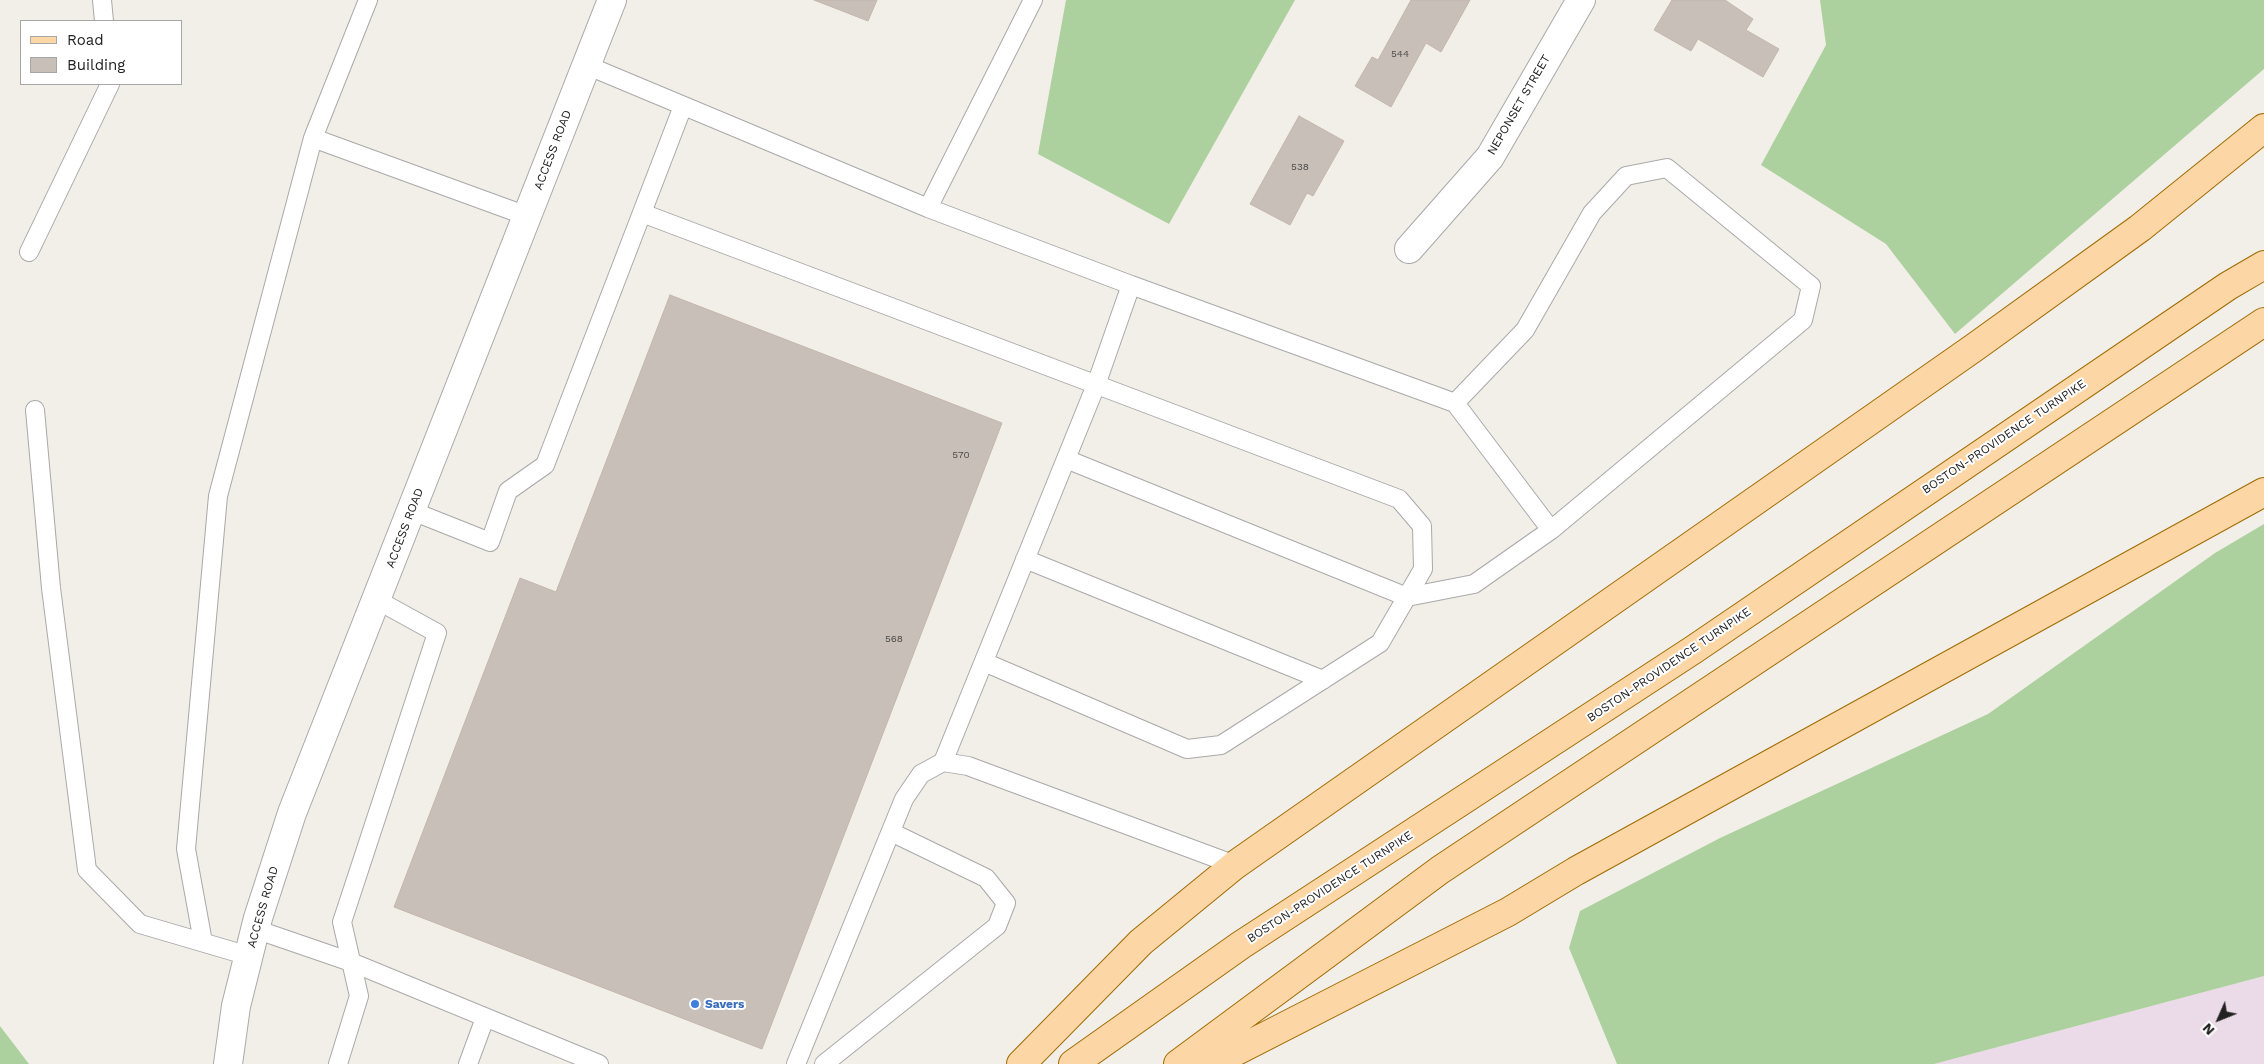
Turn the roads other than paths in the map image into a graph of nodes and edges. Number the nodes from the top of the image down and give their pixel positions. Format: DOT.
graph roads {
  1 [pos="102,0"];
  2 [pos="368,0"];
  3 [pos="612,0"];
  4 [pos="1033,0"];
  5 [pos="1581,0"];
  6 [pos="104,20"];
  7 [pos="586,64"];
  8 [pos="110,85"];
  9 [pos="683,106"];
  10 [pos="2264,128"];
  11 [pos="313,138"];
  12 [pos="928,208"];
  13 [pos="642,213"];
  14 [pos="527,216"];
  15 [pos="1408,249"];
  16 [pos="29,252"];
  17 [pos="2264,265"];
  18 [pos="1131,285"];
  19 [pos="2264,322"];
  20 [pos="1096,385"];
  21 [pos="1455,403"];
  22 [pos="35,410"];
  23 [pos="1066,459"];
  24 [pos="2264,492"];
  25 [pos="412,511"];
  26 [pos="1552,530"];
  27 [pos="1025,559"];
  28 [pos="1407,597"];
  29 [pos="377,600"];
  30 [pos="984,662"];
  31 [pos="1323,680"];
  32 [pos="943,762"];
  33 [pos="891,832"];
  34 [pos="1235,865"];
  35 [pos="256,929"];
  36 [pos="203,942"];
  37 [pos="249,956"];
  38 [pos="351,962"];
  39 [pos="486,1018"];
  40 [pos="593,1063"];
  41 [pos="228,1064"];
  42 [pos="338,1064"];
  43 [pos="468,1064"];
  44 [pos="796,1064"];
  45 [pos="824,1064"];
  46 [pos="1021,1064"];
  47 [pos="1073,1064"];
  48 [pos="1178,1064"];
  49 [pos="1211,1064"];
  1 -- 6 [label="lane"];
  2 -- 11 [label="lane"];
  3 -- 7 [label="street, ACCESS ROAD"];
  4 -- 12 [label="lane"];
  5 -- 15 [label="street, NEPONSET STREET"];
  7 -- 9 [label="lane"];
  7 -- 14 [label="street, ACCESS ROAD"];
  8 -- 16 [label="lane"];
  9 -- 12 [label="lane"];
  9 -- 13 [label="lane"];
  10 -- 34 [label="main road"];
  11 -- 14 [label="lane"];
  11 -- 36 [label="lane"];
  12 -- 18 [label="lane"];
  13 -- 20 [label="lane"];
  13 -- 25 [label="lane"];
  14 -- 25 [label="street, ACCESS ROAD"];
  17 -- 47 [label="main road, BOSTON-PROVIDENCE TURNPIKE"];
  18 -- 20 [label="lane"];
  18 -- 21 [label="lane"];
  19 -- 48 [label="main road"];
  20 -- 23 [label="lane"];
  20 -- 28 [label="lane"];
  21 -- 26 [label="lane"];
  21 -- 26 [label="lane"];
  22 -- 36 [label="lane"];
  23 -- 27 [label="lane"];
  23 -- 28 [label="lane"];
  24 -- 49 [label="main road"];
  25 -- 29 [label="street, ACCESS ROAD"];
  26 -- 28 [label="lane"];
  27 -- 30 [label="lane"];
  27 -- 31 [label="lane"];
  28 -- 31 [label="lane"];
  29 -- 35 [label="street, ACCESS ROAD"];
  29 -- 38 [label="lane"];
  30 -- 31 [label="lane"];
  30 -- 32 [label="lane"];
  32 -- 33 [label="lane"];
  32 -- 34 [label="lane"];
  33 -- 44 [label="lane"];
  33 -- 45 [label="lane"];
  34 -- 46 [label="main road"];
  35 -- 37 [label="street, ACCESS ROAD"];
  35 -- 38 [label="lane"];
  36 -- 37 [label="lane"];
  37 -- 41 [label="street, ACCESS ROAD"];
  38 -- 39 [label="lane"];
  38 -- 42 [label="lane"];
  39 -- 40 [label="lane"];
  39 -- 43 [label="lane"];
}
